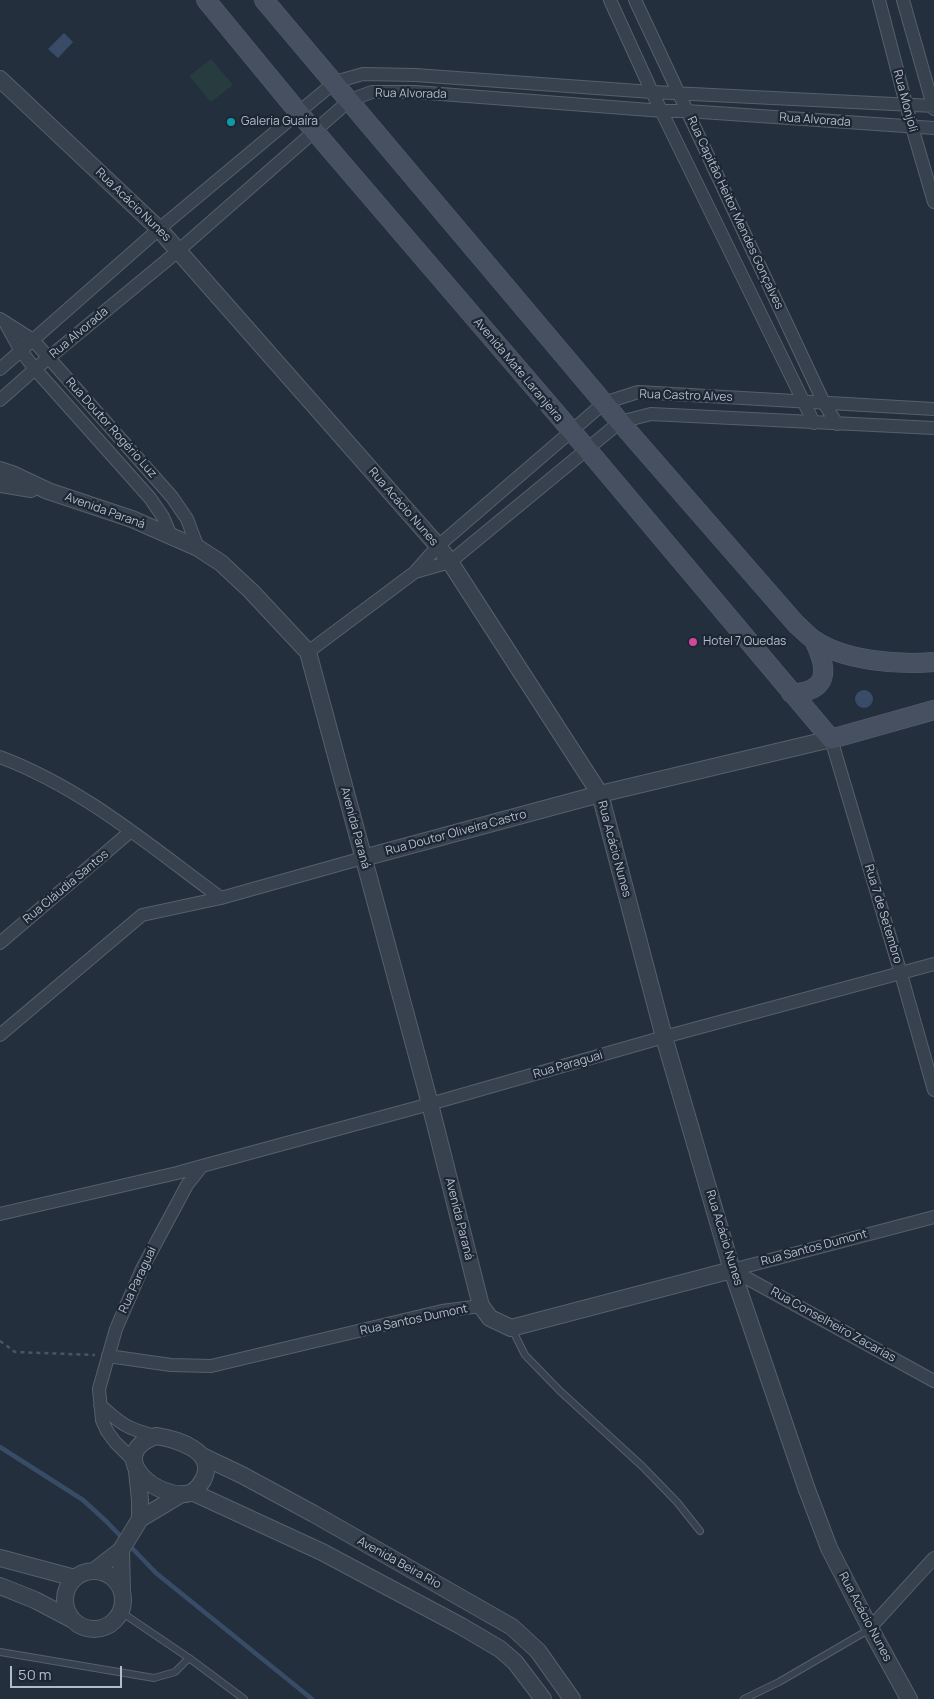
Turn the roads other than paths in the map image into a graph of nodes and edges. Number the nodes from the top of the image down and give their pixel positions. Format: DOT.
graph roads {
  1 [pos="206,0"];
  2 [pos="264,0"];
  3 [pos="610,0"];
  4 [pos="635,0"];
  5 [pos="878,0"];
  6 [pos="903,0"];
  7 [pos="415,75"];
  8 [pos="0,79"];
  9 [pos="335,82"];
  10 [pos="570,85"];
  11 [pos="415,92"];
  12 [pos="652,92"];
  13 [pos="678,92"];
  14 [pos="350,100"];
  15 [pos="801,100"];
  16 [pos="571,104"];
  17 [pos="907,106"];
  18 [pos="934,107"];
  19 [pos="662,111"];
  20 [pos="687,111"];
  21 [pos="299,113"];
  22 [pos="802,119"];
  23 [pos="912,126"];
  24 [pos="934,128"];
  25 [pos="314,132"];
  26 [pos="934,202"];
  27 [pos="159,229"];
  28 [pos="178,251"];
  29 [pos="754,251"];
  30 [pos="734,259"];
  31 [pos="3,321"];
  32 [pos="33,340"];
  33 [pos="21,351"];
  34 [pos="49,358"];
  35 [pos="0,369"];
  36 [pos="35,369"];
  37 [pos="0,400"];
  38 [pos="802,402"];
  39 [pos="604,403"];
  40 [pos="824,403"];
  41 [pos="912,408"];
  42 [pos="934,409"];
  43 [pos="620,422"];
  44 [pos="814,423"];
  45 [pos="837,424"];
  46 [pos="913,427"];
  47 [pos="934,428"];
  48 [pos="571,432"];
  49 [pos="587,449"];
  50 [pos="3,481"];
  51 [pos="171,536"];
  52 [pos="438,546"];
  53 [pos="198,548"];
  54 [pos="450,562"];
  55 [pos="415,572"];
  56 [pos="814,640"];
  57 [pos="308,652"];
  58 [pos="934,662"];
  59 [pos="791,693"];
  60 [pos="934,710"];
  61 [pos="830,739"];
  62 [pos="0,757"];
  63 [pos="600,794"];
  64 [pos="131,831"];
  65 [pos="363,858"];
  66 [pos="221,898"];
  67 [pos="0,943"];
  68 [pos="934,964"];
  69 [pos="901,974"];
  70 [pos="0,1035"];
  71 [pos="664,1037"];
  72 [pos="934,1090"];
  73 [pos="430,1104"];
  74 [pos="202,1166"];
  75 [pos="0,1214"];
  76 [pos="934,1218"];
  77 [pos="732,1270"];
  78 [pos="481,1306"];
  79 [pos="511,1328"];
  80 [pos="108,1356"];
  81 [pos="934,1381"];
  82 [pos="100,1405"];
  83 [pos="156,1436"];
  84 [pos="202,1456"];
  85 [pos="135,1466"];
  86 [pos="186,1494"];
  87 [pos="139,1520"];
  88 [pos="700,1531"];
  89 [pos="121,1550"];
  90 [pos="0,1558"];
  91 [pos="934,1558"];
  92 [pos="94,1571"];
  93 [pos="75,1578"];
  94 [pos="0,1586"];
  95 [pos="122,1592"];
  96 [pos="121,1612"];
  97 [pos="72,1620"];
  98 [pos="870,1628"];
  99 [pos="0,1652"];
  100 [pos="189,1658"];
  101 [pos="244,1699"];
  102 [pos="543,1699"];
  103 [pos="572,1699"];
  104 [pos="744,1699"];
  105 [pos="909,1699"];
  1 -- 21 [label="main road, Avenida Mate Laranjeira"];
  2 -- 9 [label="main road"];
  3 -- 12 [label="street, Rua Capitão Heitor Mendes Gonçalves"];
  4 -- 13 [label="street, Rua Capitão Heitor Mendes Gonçalves"];
  5 -- 17 [label="street, Rua Monjoli"];
  6 -- 18 [label="street, Rua Monjoli"];
  7 -- 9 [label="street, Rua Alvorada"];
  7 -- 10 [label="street, Rua Alvorada"];
  7 -- 11 [label="street"];
  8 -- 27 [label="street, Rua Acácio Nunes"];
  9 -- 14 [label="main road"];
  9 -- 21 [label="street, Rua Alvorada"];
  10 -- 12 [label="street, Rua Alvorada"];
  10 -- 16 [label="street"];
  11 -- 14 [label="street, Rua Alvorada"];
  11 -- 16 [label="street, Rua Alvorada"];
  12 -- 13 [label="street, Rua Alvorada"];
  12 -- 19 [label="street, Rua Capitão Heitor Mendes Gonçalves"];
  13 -- 15 [label="street, Rua Alvorada"];
  13 -- 20 [label="street, Rua Capitão Heitor Mendes Gonçalves"];
  14 -- 25 [label="street, Rua Alvorada"];
  14 -- 39 [label="main road"];
  15 -- 17 [label="street, Rua Alvorada"];
  15 -- 22 [label="street"];
  16 -- 19 [label="street, Rua Alvorada"];
  17 -- 18 [label="street, Rua Alvorada"];
  17 -- 23 [label="street, Rua Monjoli"];
  19 -- 20 [label="street, Rua Alvorada"];
  19 -- 30 [label="street, Rua Capitão Heitor Mendes Gonçalves"];
  20 -- 22 [label="street, Rua Alvorada"];
  20 -- 29 [label="street, Rua Capitão Heitor Mendes Gonçalves"];
  21 -- 25 [label="main road, Avenida Mate Laranjeira"];
  21 -- 27 [label="street, Rua Alvorada"];
  22 -- 23 [label="street, Rua Alvorada"];
  23 -- 24 [label="street, Rua Alvorada"];
  23 -- 26 [label="street, Rua Monjoli"];
  25 -- 28 [label="street, Rua Alvorada"];
  25 -- 48 [label="main road, Avenida Mate Laranjeira"];
  27 -- 28 [label="street, Rua Acácio Nunes"];
  27 -- 32 [label="street, Rua Alvorada"];
  28 -- 34 [label="street, Rua Alvorada"];
  28 -- 52 [label="street, Rua Acácio Nunes"];
  29 -- 30 [label="street"];
  29 -- 40 [label="street, Rua Capitão Heitor Mendes Gonçalves"];
  30 -- 38 [label="street, Rua Capitão Heitor Mendes Gonçalves"];
  31 -- 32 [label="street, Rua Doutor Rogério Luz"];
  31 -- 33 [label="street, Rua Doutor Rogério Luz"];
  32 -- 33 [label="street, Rua Alvorada"];
  32 -- 34 [label="street, Rua Doutor Rogério Luz"];
  33 -- 35 [label="street, Rua Alvorada"];
  33 -- 36 [label="street, Rua Doutor Rogério Luz"];
  34 -- 36 [label="street, Rua Alvorada"];
  34 -- 53 [label="street, Rua Doutor Rogério Luz"];
  36 -- 37 [label="street, Rua Alvorada"];
  36 -- 51 [label="street, Rua Doutor Rogério Luz"];
  38 -- 39 [label="street, Rua Castro Alves"];
  38 -- 40 [label="street, Rua Castro Alves"];
  38 -- 44 [label="street, Rua Capitão Heitor Mendes Gonçalves"];
  39 -- 43 [label="main road"];
  39 -- 48 [label="street, Rua Castro Alves"];
  40 -- 41 [label="street, Rua Castro Alves"];
  40 -- 45 [label="street, Rua Capitão Heitor Mendes Gonçalves"];
  41 -- 42 [label="street, Rua Castro Alves"];
  41 -- 46 [label="street"];
  43 -- 44 [label="street, Rua Castro Alves"];
  43 -- 49 [label="street, Rua Castro Alves"];
  43 -- 56 [label="main road"];
  44 -- 45 [label="street, Rua Castro Alves"];
  45 -- 46 [label="street, Rua Castro Alves"];
  46 -- 47 [label="street, Rua Castro Alves"];
  48 -- 49 [label="main road, Avenida Mate Laranjeira"];
  48 -- 52 [label="street, Rua Castro Alves"];
  49 -- 54 [label="street, Rua Castro Alves"];
  49 -- 59 [label="main road, Avenida Mate Laranjeira"];
  50 -- 51 [label="street, Avenida Paraná"];
  51 -- 53 [label="street, Avenida Paraná"];
  52 -- 54 [label="street, Rua Acácio Nunes"];
  52 -- 55 [label="street, Rua Castro Alves"];
  53 -- 57 [label="street, Avenida Paraná"];
  54 -- 55 [label="street, Rua Castro Alves"];
  54 -- 63 [label="street, Rua Acácio Nunes"];
  55 -- 57 [label="street, Rua Castro Alves"];
  56 -- 58 [label="main road"];
  56 -- 59 [label="main road"];
  57 -- 65 [label="street, Avenida Paraná"];
  59 -- 61 [label="main road, Avenida Mate Laranjeira"];
  60 -- 61 [label="main road"];
  61 -- 63 [label="street, Rua Doutor Oliveira Castro"];
  61 -- 69 [label="street, Rua 7 de Setembro"];
  62 -- 64 [label="street"];
  63 -- 65 [label="street, Rua Doutor Oliveira Castro"];
  63 -- 71 [label="street, Rua Acácio Nunes"];
  64 -- 66 [label="street"];
  64 -- 67 [label="street, Rua Cláudia Santos"];
  65 -- 66 [label="street, Rua Doutor Oliveira Castro"];
  65 -- 73 [label="street, Avenida Paraná"];
  66 -- 70 [label="street, Rua Doutor Oliveira Castro"];
  68 -- 69 [label="street, Rua Paraguai"];
  69 -- 71 [label="street, Rua Paraguai"];
  69 -- 72 [label="street, Rua 7 de Setembro"];
  71 -- 73 [label="street, Rua Paraguai"];
  71 -- 77 [label="street, Rua Acácio Nunes"];
  73 -- 74 [label="street, Rua Paraguai"];
  73 -- 78 [label="street, Avenida Paraná"];
  74 -- 75 [label="street, Rua Paraguai"];
  74 -- 80 [label="street, Rua Paraguai"];
  76 -- 77 [label="street, Rua Santos Dumont"];
  77 -- 79 [label="street, Rua Santos Dumont"];
  77 -- 81 [label="street, Rua Conselheiro Zacarias"];
  77 -- 98 [label="street, Rua Acácio Nunes"];
  78 -- 79 [label="street, Rua Santos Dumont"];
  78 -- 80 [label="street, Rua Santos Dumont"];
  79 -- 88 [label="lane"];
  80 -- 82 [label="street, Rua Paraguai"];
  82 -- 83 [label="street"];
  82 -- 85 [label="street"];
  83 -- 84 [label="street"];
  83 -- 85 [label="street"];
  84 -- 86 [label="street"];
  84 -- 103 [label="street, Avenida Beira Rio"];
  85 -- 86 [label="street"];
  85 -- 87 [label="street"];
  86 -- 87 [label="street"];
  86 -- 102 [label="street, Avenida Beira Rio"];
  87 -- 89 [label="street"];
  89 -- 92 [label="street"];
  89 -- 95 [label="street"];
  90 -- 93 [label="street"];
  91 -- 98 [label="street"];
  92 -- 93 [label="street"];
  92 -- 95 [label="street"];
  93 -- 97 [label="street"];
  94 -- 97 [label="street"];
  95 -- 96 [label="street"];
  96 -- 97 [label="street"];
  96 -- 100 [label="lane"];
  98 -- 104 [label="lane"];
  98 -- 105 [label="street, Rua Acácio Nunes"];
  99 -- 100 [label="lane"];
  100 -- 101 [label="lane"];
}
